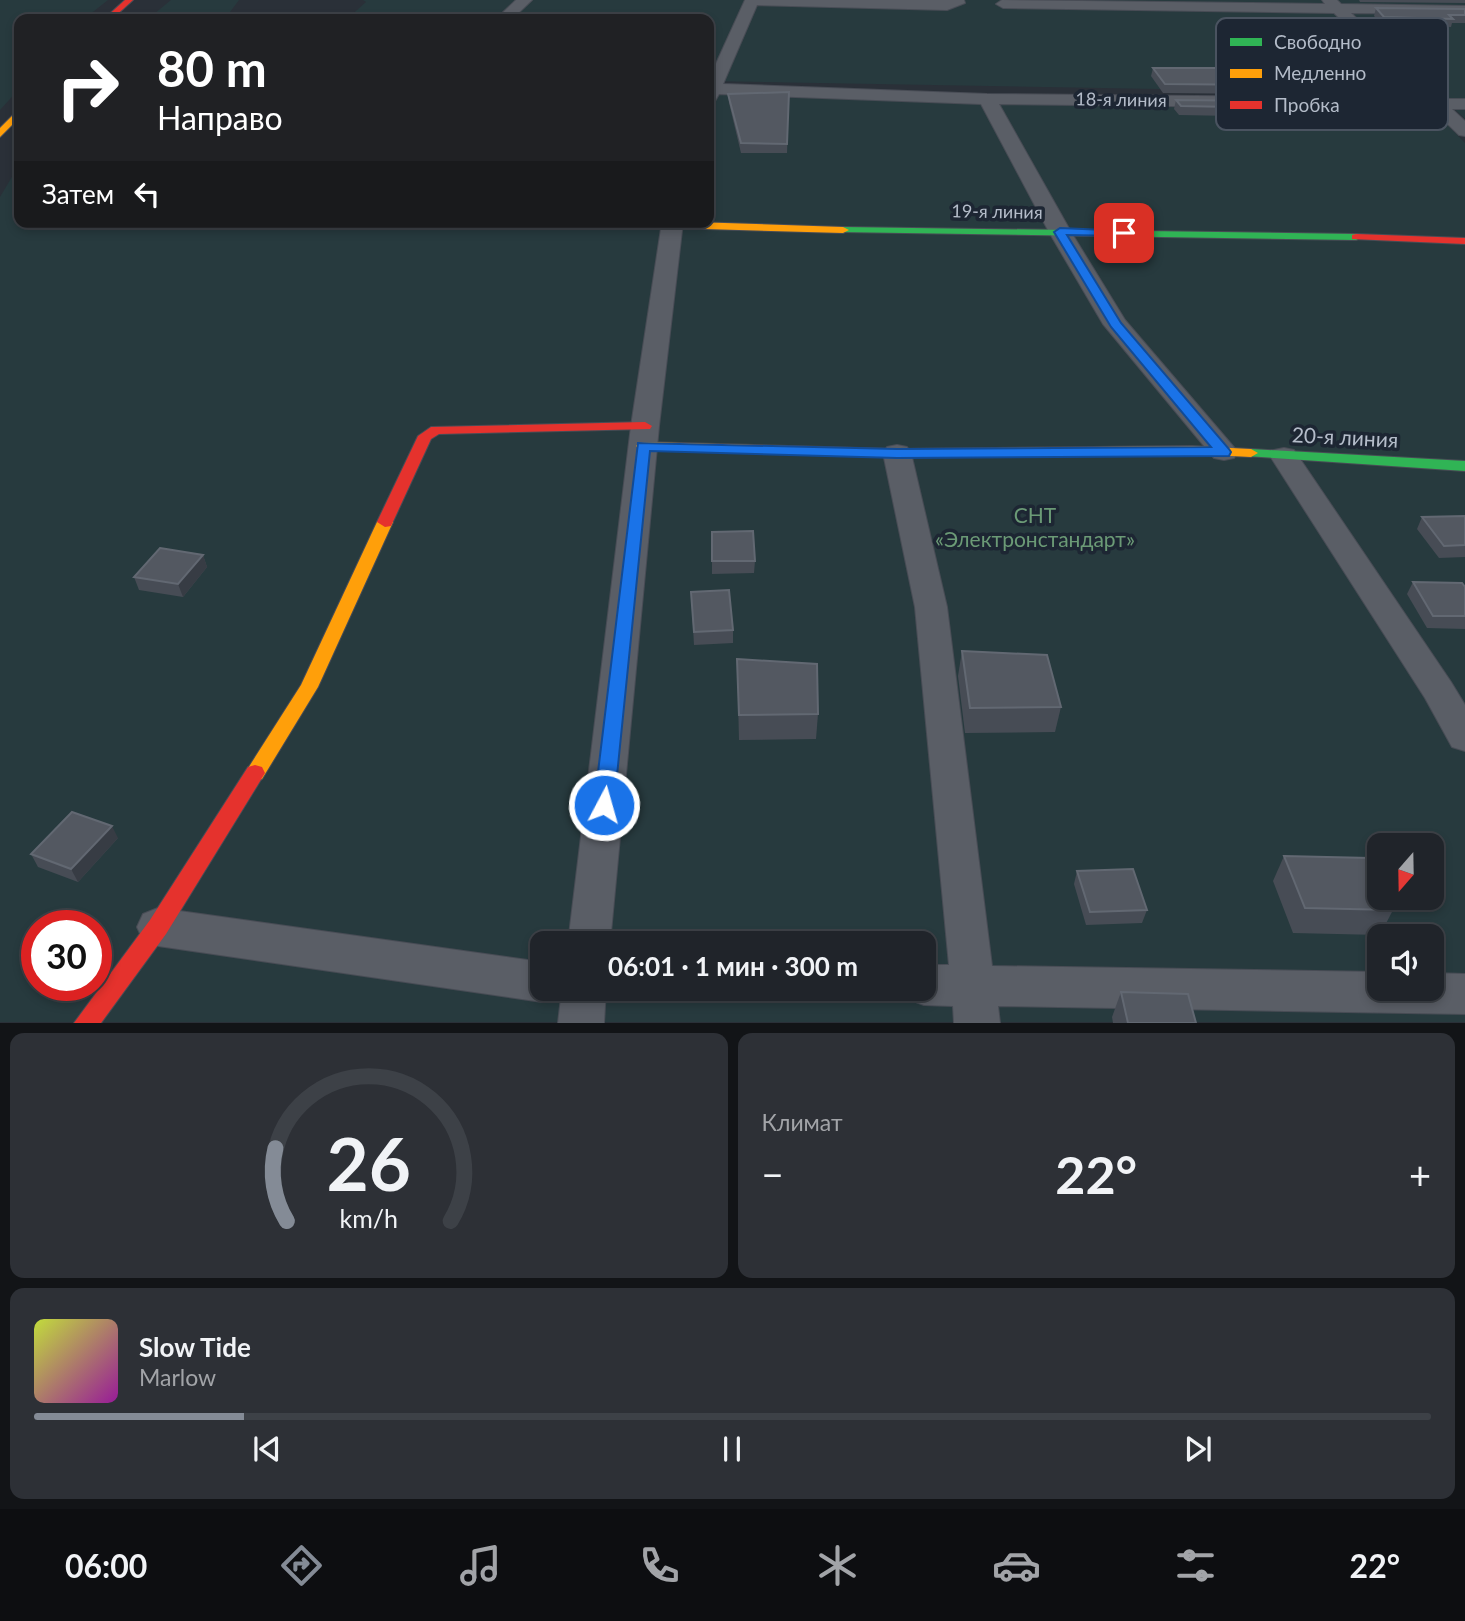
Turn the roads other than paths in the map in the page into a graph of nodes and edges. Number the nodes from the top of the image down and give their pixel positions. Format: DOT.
graph roads {
  1 [pos="129,0"];
  2 [pos="525,0"];
  3 [pos="751,0"];
  4 [pos="957,0"];
  5 [pos="1003,4"];
  6 [pos="1332,4"];
  7 [pos="1465,10"];
  8 [pos="114,14"];
  9 [pos="509,14"];
  10 [pos="1347,18"];
  11 [pos="714,81"];
  12 [pos="714,92"];
  13 [pos="988,99"];
  14 [pos="1216,102"];
  15 [pos="1448,115"];
  16 [pos="14,118"];
  17 [pos="1465,131"];
  18 [pos="0,134"];
  19 [pos="714,226"];
  20 [pos="672,228"];
  21 [pos="1060,232"];
  22 [pos="1465,241"];
  23 [pos="644,436"];
  24 [pos="1224,452"];
  25 [pos="897,453"];
  26 [pos="1284,456"];
  27 [pos="1465,466"];
  28 [pos="1465,737"];
  29 [pos="159,927"];
  30 [pos="590,931"];
  31 [pos="530,980"];
  32 [pos="936,989"];
  33 [pos="1465,994"];
  34 [pos="583,1001"];
  35 [pos="975,1004"];
  36 [pos="86,1023"];
  37 [pos="581,1023"];
  1 -- 8 [label="street"];
  2 -- 9 [label="street"];
  3 -- 4 [label="street"];
  3 -- 11 [label="street"];
  5 -- 6 [label="street"];
  6 -- 7 [label="street"];
  6 -- 10 [label="street"];
  12 -- 13 [label="street, 18-я линия"];
  13 -- 14 [label="street, 18-я линия"];
  13 -- 21 [label="street"];
  15 -- 17 [label="street"];
  16 -- 18 [label="street"];
  19 -- 21 [label="street, 19-я линия"];
  20 -- 23 [label="street"];
  21 -- 22 [label="street, 19-я линия"];
  21 -- 24 [label="street"];
  23 -- 25 [label="street, 20-я линия"];
  23 -- 29 [label="street, 20-я линия"];
  23 -- 30 [label="street"];
  24 -- 25 [label="street, 20-я линия"];
  24 -- 26 [label="street, 20-я линия"];
  25 -- 35 [label="street"];
  26 -- 27 [label="street, 20-я линия"];
  26 -- 28 [label="street"];
  29 -- 31 [label="street"];
  29 -- 36 [label="street, 20-я линия"];
  32 -- 35 [label="street"];
  33 -- 35 [label="street"];
  34 -- 37 [label="street"];
}
